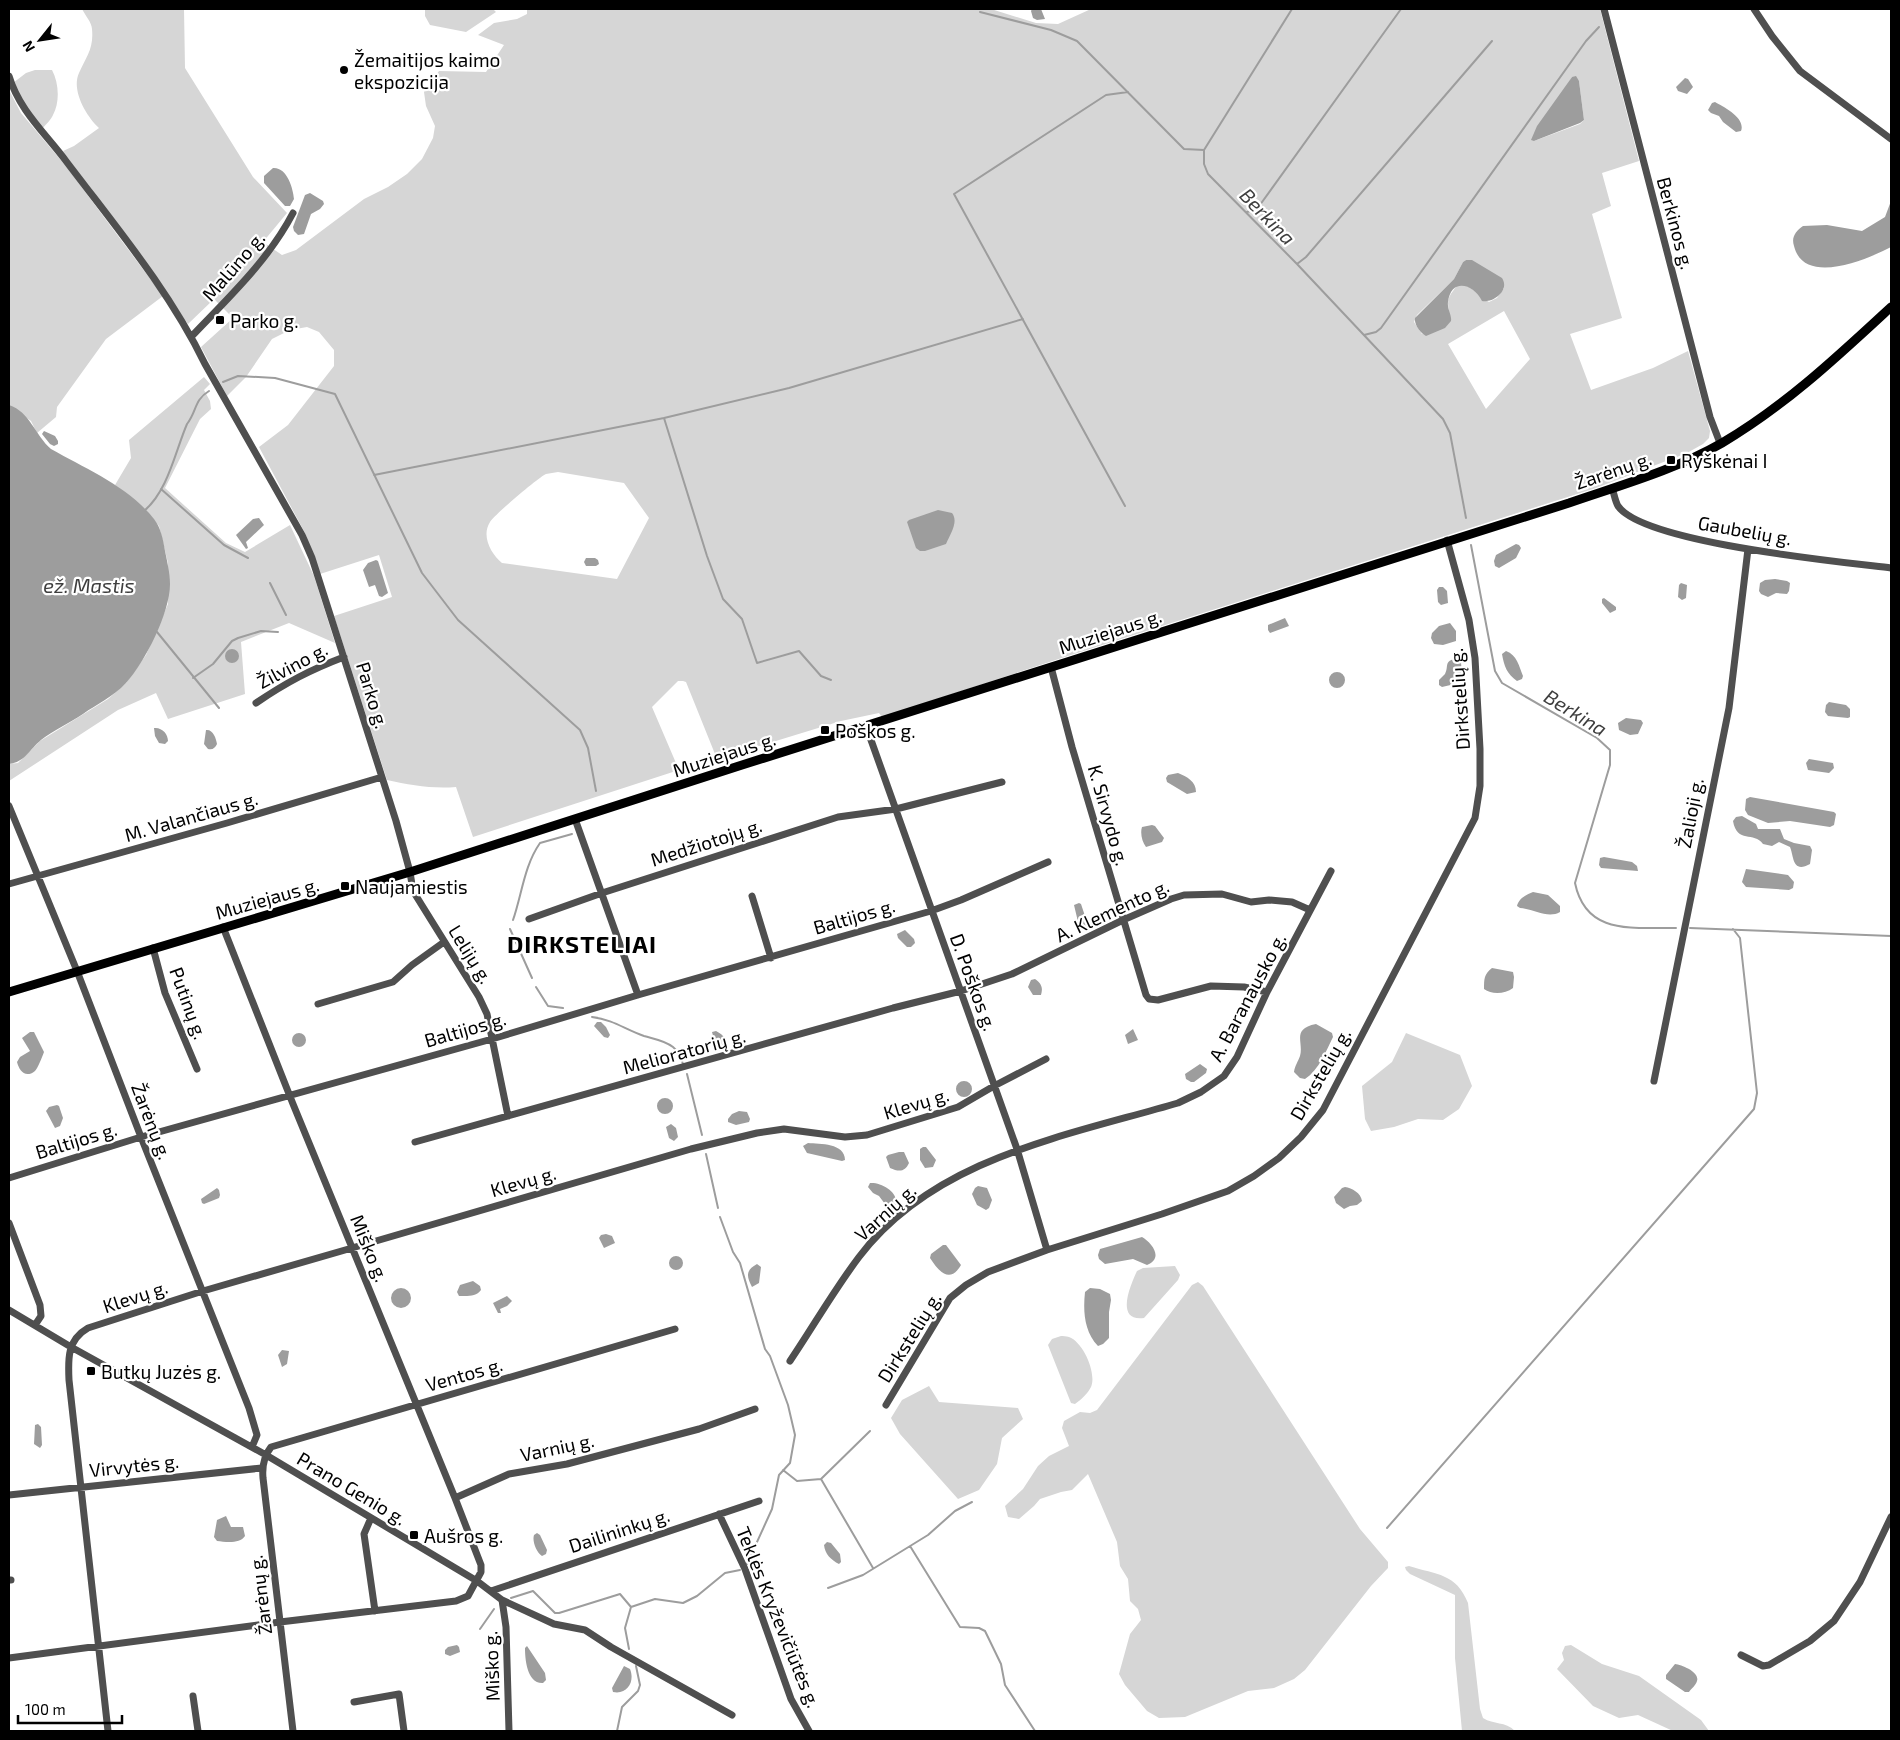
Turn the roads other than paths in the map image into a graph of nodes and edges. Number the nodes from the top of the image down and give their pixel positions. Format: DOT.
graph roads {
  1 [pos="1604,9"];
  2 [pos="1754,9"];
  3 [pos="9,76"];
  4 [pos="1891,139"];
  5 [pos="293,213"];
  6 [pos="1891,307"];
  7 [pos="191,337"];
  8 [pos="1720,443"];
  9 [pos="1612,488"];
  10 [pos="1448,540"];
  11 [pos="1748,549"];
  12 [pos="1891,568"];
  13 [pos="344,657"];
  14 [pos="1051,667"];
  15 [pos="256,703"];
  16 [pos="866,726"];
  17 [pos="382,777"];
  18 [pos="1002,782"];
  19 [pos="9,806"];
  20 [pos="896,809"];
  21 [pos="575,819"];
  22 [pos="1048,862"];
  23 [pos="1331,870"];
  24 [pos="410,872"];
  25 [pos="39,876"];
  26 [pos="9,884"];
  27 [pos="602,892"];
  28 [pos="752,896"];
  29 [pos="1310,910"];
  30 [pos="931,911"];
  31 [pos="530,919"];
  32 [pos="1123,920"];
  33 [pos="223,927"];
  34 [pos="444,942"];
  35 [pos="153,948"];
  36 [pos="771,958"];
  37 [pos="77,971"];
  38 [pos="961,991"];
  39 [pos="9,992"];
  40 [pos="1267,992"];
  41 [pos="638,995"];
  42 [pos="318,1004"];
  43 [pos="492,1038"];
  44 [pos="1046,1059"];
  45 [pos="197,1069"];
  46 [pos="1654,1081"];
  47 [pos="994,1086"];
  48 [pos="290,1095"];
  49 [pos="508,1116"];
  50 [pos="141,1137"];
  51 [pos="415,1142"];
  52 [pos="1017,1149"];
  53 [pos="9,1178"];
  54 [pos="9,1223"];
  55 [pos="352,1248"];
  56 [pos="1047,1250"];
  57 [pos="203,1291"];
  58 [pos="9,1310"];
  59 [pos="35,1325"];
  60 [pos="675,1329"];
  61 [pos="71,1347"];
  62 [pos="790,1361"];
  63 [pos="416,1405"];
  64 [pos="886,1405"];
  65 [pos="755,1409"];
  66 [pos="252,1447"];
  67 [pos="266,1456"];
  68 [pos="262,1468"];
  69 [pos="80,1487"];
  70 [pos="9,1495"];
  71 [pos="455,1498"];
  72 [pos="759,1501"];
  73 [pos="719,1514"];
  74 [pos="1891,1516"];
  75 [pos="371,1518"];
  76 [pos="477,1580"];
  77 [pos="491,1590"];
  78 [pos="502,1600"];
  79 [pos="375,1611"];
  80 [pos="280,1622"];
  81 [pos="98,1647"];
  82 [pos="1741,1655"];
  83 [pos="9,1658"];
  84 [pos="193,1696"];
  85 [pos="354,1702"];
  86 [pos="732,1715"];
  87 [pos="108,1731"];
  88 [pos="198,1731"];
  89 [pos="293,1731"];
  90 [pos="404,1731"];
  91 [pos="509,1731"];
  92 [pos="809,1731"];
  1 -- 8 [label="street, Berkinos g."];
  2 -- 4 [label="street"];
  3 -- 7 [label="street, Parko g."];
  5 -- 7 [label="street, Malūno g."];
  6 -- 8 [label="main road, Žarėnų g."];
  7 -- 13 [label="street, Parko g."];
  8 -- 9 [label="main road, Žarėnų g."];
  9 -- 10 [label="main road, Žarėnų g."];
  9 -- 11 [label="street, Gaubelių g."];
  10 -- 14 [label="main road, Muziejaus g."];
  10 -- 56 [label="street, Dirkstelių g."];
  11 -- 12 [label="street, Gaubelių g."];
  11 -- 46 [label="street, Žalioji g."];
  13 -- 15 [label="street, Žilvino g."];
  13 -- 17 [label="street, Parko g."];
  14 -- 16 [label="main road, Muziejaus g."];
  14 -- 32 [label="street, K. Sirvydo g."];
  16 -- 20 [label="street, D. Poškos g."];
  16 -- 21 [label="main road, Muziejaus g."];
  17 -- 24 [label="street, Parko g."];
  17 -- 25 [label="street, M. Valančiaus g."];
  18 -- 20 [label="street, Medžiotojų g."];
  19 -- 25 [label="street, Žarėnų g."];
  20 -- 27 [label="street, Medžiotojų g."];
  20 -- 30 [label="street, D. Poškos g."];
  21 -- 24 [label="main road, Muziejaus g."];
  21 -- 27 [label="street"];
  22 -- 30 [label="street, Baltijos g."];
  23 -- 29 [label="street, A. Baranausko g."];
  24 -- 33 [label="main road, Muziejaus g."];
  24 -- 34 [label="street, Lelijų g."];
  25 -- 26 [label="street, M. Valančiaus g."];
  25 -- 37 [label="street, Žarėnų g."];
  27 -- 31 [label="street, Medžiotojų g."];
  27 -- 41 [label="street"];
  28 -- 36 [label="street"];
  29 -- 32 [label="street, A. Klemento g."];
  29 -- 40 [label="street, A. Baranausko g."];
  30 -- 36 [label="street, Baltijos g."];
  30 -- 38 [label="street, D. Poškos g."];
  32 -- 38 [label="street, A. Klemento g."];
  32 -- 40 [label="street, K. Sirvydo g."];
  33 -- 35 [label="main road, Muziejaus g."];
  33 -- 48 [label="street, Miško g."];
  34 -- 42 [label="street"];
  34 -- 43 [label="street, Lelijų g."];
  35 -- 37 [label="main road, Muziejaus g."];
  35 -- 45 [label="street, Putinų g."];
  36 -- 41 [label="street, Baltijos g."];
  37 -- 39 [label="main road, Muziejaus g."];
  37 -- 50 [label="street, Žarėnų g."];
  38 -- 47 [label="street, D. Poškos g."];
  38 -- 49 [label="street, Melioratorių g."];
  40 -- 52 [label="street, A. Baranausko g."];
  41 -- 43 [label="street, Baltijos g."];
  43 -- 48 [label="street, Baltijos g."];
  43 -- 49 [label="street, Lelijų g."];
  44 -- 47 [label="street, Klevų g."];
  47 -- 52 [label="street, D. Poškos g."];
  47 -- 55 [label="street, Klevų g."];
  48 -- 50 [label="street, Baltijos g."];
  48 -- 55 [label="street, Miško g."];
  49 -- 51 [label="street, Melioratorių g."];
  50 -- 53 [label="street, Baltijos g."];
  50 -- 57 [label="street, Žarėnų g."];
  52 -- 56 [label="street, D. Poškos g."];
  52 -- 62 [label="street, Varnių g."];
  54 -- 59 [label="street"];
  55 -- 57 [label="street, Klevų g."];
  55 -- 63 [label="street, Miško g."];
  56 -- 64 [label="street, Dirkstelių g."];
  57 -- 61 [label="street, Klevų g."];
  57 -- 66 [label="street, Žarėnų g."];
  58 -- 59 [label="street, Prano Genio g."];
  59 -- 61 [label="street, Prano Genio g."];
  60 -- 63 [label="street, Ventos g."];
  61 -- 66 [label="street, Prano Genio g."];
  61 -- 69 [label="street"];
  63 -- 67 [label="street, Ventos g."];
  63 -- 71 [label="street, Miško g."];
  65 -- 71 [label="street, Varnių g."];
  66 -- 67 [label="street, Prano Genio g."];
  67 -- 68 [label="street, Žarėnų g."];
  67 -- 75 [label="street, Prano Genio g."];
  68 -- 69 [label="street, Virvytės g."];
  68 -- 80 [label="street, Žarėnų g."];
  69 -- 70 [label="street, Virvytės g."];
  69 -- 81 [label="street"];
  71 -- 76 [label="street, Miško g."];
  72 -- 73 [label="street, Dailininkų g."];
  73 -- 77 [label="street, Dailininkų g."];
  73 -- 92 [label="street, Teklės Kryževičiūtės g."];
  74 -- 82 [label="street"];
  75 -- 76 [label="street, Prano Genio g."];
  75 -- 79 [label="street"];
  76 -- 77 [label="street, Prano Genio g."];
  76 -- 79 [label="street"];
  77 -- 78 [label="street, Prano Genio g."];
  78 -- 86 [label="street, Prano Genio g."];
  78 -- 91 [label="street, Miško g."];
  79 -- 80 [label="street"];
  80 -- 81 [label="street"];
  80 -- 89 [label="street, Žarėnų g."];
  81 -- 83 [label="street"];
  81 -- 87 [label="street"];
  84 -- 88 [label="street"];
  85 -- 90 [label="street"];
}
